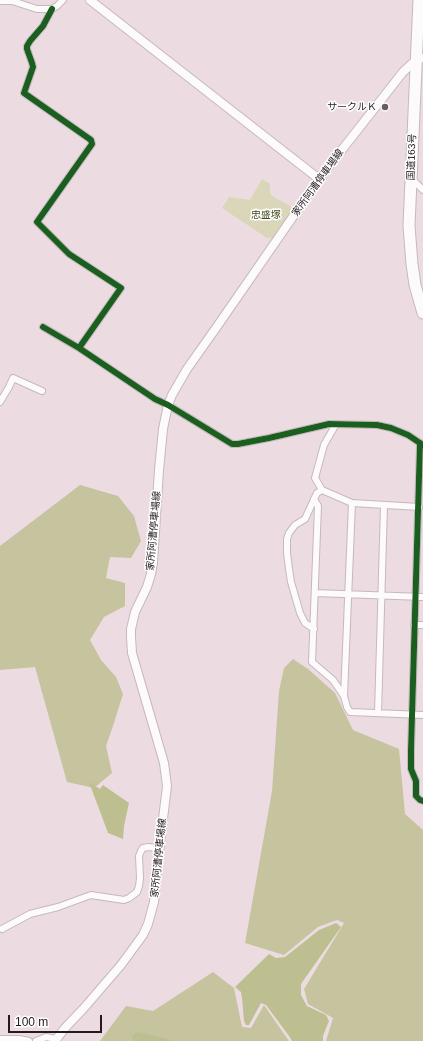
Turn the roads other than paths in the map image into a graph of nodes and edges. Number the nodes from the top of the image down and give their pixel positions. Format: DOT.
graph roads {
  1 [pos="63,0"];
  2 [pos="90,0"];
  3 [pos="0,1"];
  4 [pos="419,1"];
  5 [pos="52,9"];
  6 [pos="420,59"];
  7 [pos="319,179"];
  8 [pos="412,181"];
  9 [pos="423,190"];
  10 [pos="423,314"];
  11 [pos="43,327"];
  12 [pos="78,348"];
  13 [pos="42,391"];
  14 [pos="0,402"];
  15 [pos="168,405"];
  16 [pos="336,424"];
  17 [pos="421,444"];
  18 [pos="322,490"];
  19 [pos="314,499"];
  20 [pos="352,502"];
  21 [pos="384,505"];
  22 [pos="420,508"];
  23 [pos="315,593"];
  24 [pos="349,594"];
  25 [pos="382,595"];
  26 [pos="415,596"];
  27 [pos="423,597"];
  28 [pos="414,625"];
  29 [pos="423,625"];
  30 [pos="314,629"];
  31 [pos="344,696"];
  32 [pos="378,713"];
  33 [pos="412,714"];
  34 [pos="423,715"];
  35 [pos="423,801"];
  36 [pos="159,848"];
  37 [pos="2,929"];
  38 [pos="0,1039"];
  39 [pos="55,1040"];
  40 [pos="29,1041"];
  41 [pos="36,1041"];
  1 -- 5 [label="street"];
  2 -- 7 [label="main road"];
  3 -- 5 [label="street"];
  4 -- 6 [label="highway, 国道163号"];
  5 -- 12 [label="street"];
  6 -- 7 [label="main road, 家所阿漕停車場線"];
  6 -- 8 [label="highway, 国道163号"];
  7 -- 15 [label="main road, 家所阿漕停車場線"];
  8 -- 9 [label="street"];
  8 -- 10 [label="highway, 国道163号"];
  11 -- 12 [label="street"];
  12 -- 15 [label="street"];
  13 -- 14 [label="street"];
  15 -- 16 [label="street"];
  15 -- 36 [label="main road, 家所阿漕停車場線"];
  16 -- 17 [label="street"];
  16 -- 18 [label="street"];
  17 -- 22 [label="street"];
  18 -- 19 [label="street"];
  18 -- 20 [label="street"];
  19 -- 23 [label="street"];
  19 -- 30 [label="street"];
  20 -- 21 [label="street"];
  20 -- 24 [label="street"];
  21 -- 22 [label="street"];
  21 -- 25 [label="street"];
  22 -- 26 [label="street"];
  23 -- 24 [label="street"];
  23 -- 30 [label="street"];
  24 -- 25 [label="street"];
  24 -- 31 [label="street"];
  25 -- 26 [label="street"];
  25 -- 32 [label="street"];
  26 -- 27 [label="street"];
  26 -- 28 [label="street"];
  28 -- 29 [label="street"];
  28 -- 33 [label="street"];
  30 -- 31 [label="street"];
  31 -- 32 [label="street"];
  32 -- 33 [label="street"];
  33 -- 34 [label="street"];
  33 -- 35 [label="street"];
  36 -- 37 [label="street"];
  36 -- 39 [label="main road, 家所阿漕停車場線"];
  38 -- 40 [label="street"];
  39 -- 41 [label="street"];
}
